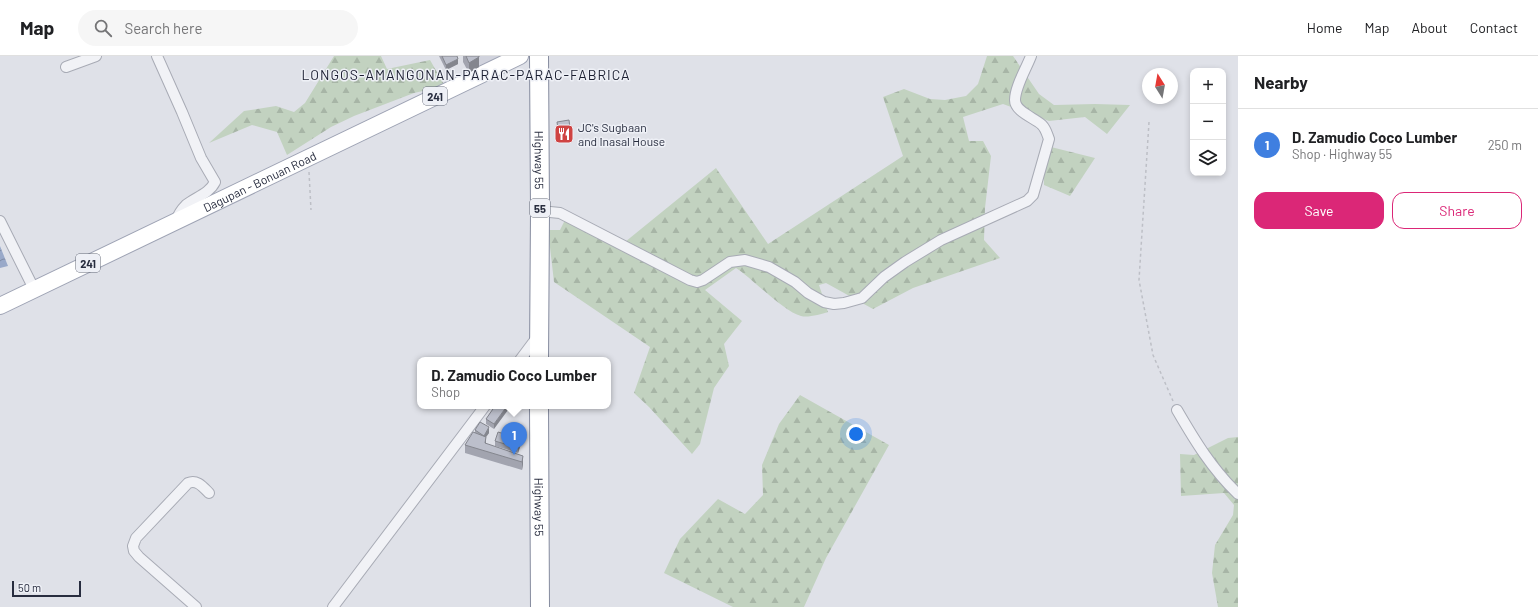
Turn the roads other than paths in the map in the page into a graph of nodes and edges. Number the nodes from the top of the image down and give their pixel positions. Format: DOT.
graph roads {
  1 [pos="96,56"];
  2 [pos="156,56"];
  3 [pos="520,56"];
  4 [pos="539,56"];
  5 [pos="1030,56"];
  6 [pos="66,67"];
  7 [pos="550,212"];
  8 [pos="0,221"];
  9 [pos="176,221"];
  10 [pos="34,289"];
  11 [pos="0,306"];
  12 [pos="538,335"];
  13 [pos="522,357"];
  14 [pos="539,357"];
  15 [pos="483,409"];
  16 [pos="539,409"];
  17 [pos="1178,410"];
  18 [pos="209,493"];
  19 [pos="1238,494"];
  20 [pos="196,607"];
  21 [pos="333,607"];
  22 [pos="540,607"];
  1 -- 6 [label="street"];
  2 -- 9 [label="street"];
  3 -- 9 [label="main road, Dagupan - Bonuan Road / 241"];
  4 -- 7 [label="highway, Highway 55 / 55"];
  5 -- 7 [label="street"];
  7 -- 12 [label="highway, Highway 55 / 55"];
  8 -- 10 [label="street"];
  9 -- 10 [label="main road, Dagupan - Bonuan Road / 241"];
  10 -- 11 [label="main road, Dagupan - Bonuan Road / 241"];
  12 -- 13 [label="street"];
  12 -- 14 [label="highway, Highway 55 / 55"];
  15 -- 21 [label="street"];
  16 -- 22 [label="highway, Highway 55"];
  17 -- 19 [label="street"];
  18 -- 20 [label="street"];
}
